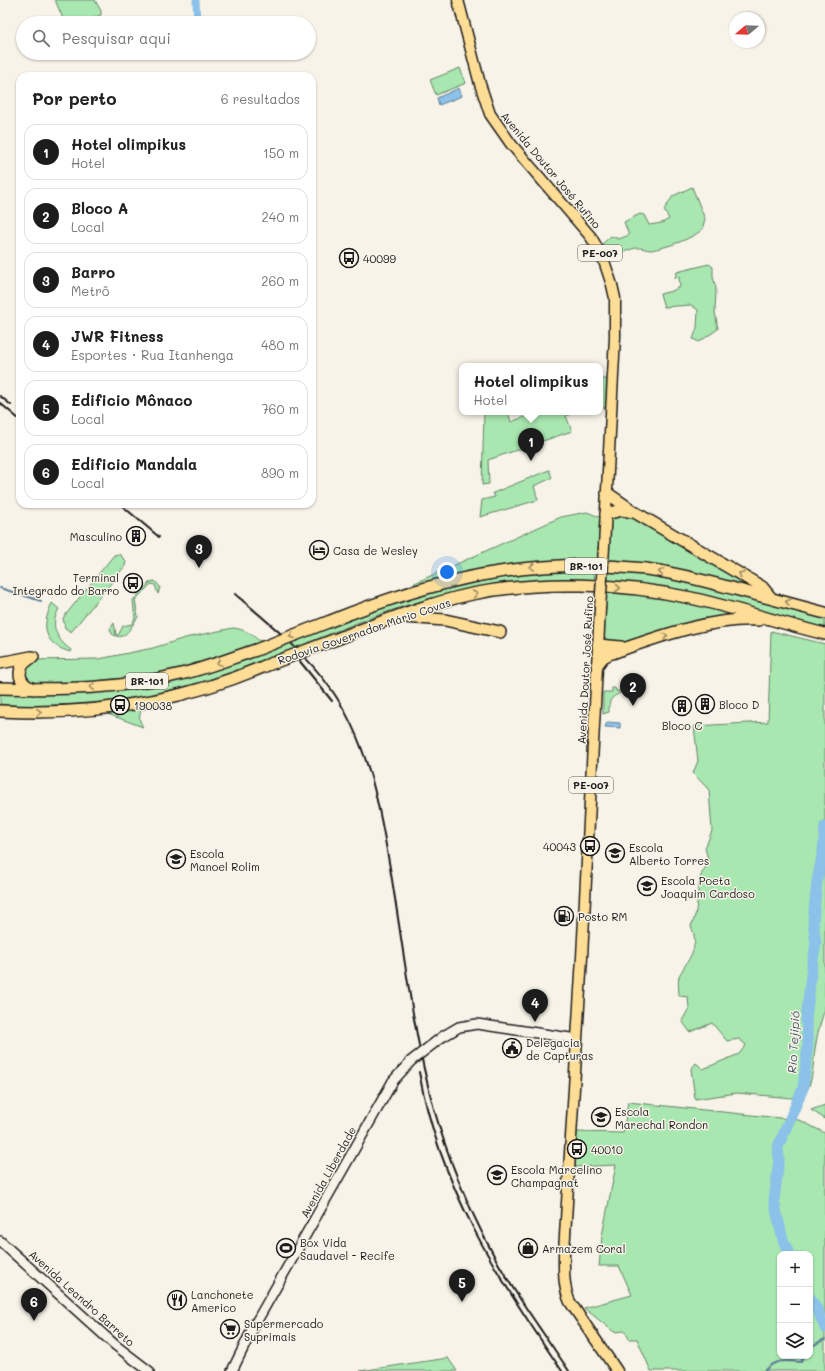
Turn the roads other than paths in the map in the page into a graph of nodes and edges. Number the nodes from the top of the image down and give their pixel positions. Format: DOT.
graph roads {
  1 [pos="458,0"];
  2 [pos="607,493"];
  3 [pos="636,513"];
  4 [pos="606,514"];
  5 [pos="392,591"];
  6 [pos="771,598"];
  7 [pos="825,613"];
  8 [pos="349,614"];
  9 [pos="397,617"];
  10 [pos="774,621"];
  11 [pos="500,632"];
  12 [pos="825,634"];
  13 [pos="598,645"];
  14 [pos="627,647"];
  15 [pos="0,663"];
  16 [pos="597,665"];
  17 [pos="0,688"];
  18 [pos="35,689"];
  19 [pos="0,711"];
  20 [pos="576,1039"];
  21 [pos="0,1241"];
  22 [pos="149,1371"];
  23 [pos="232,1371"];
  24 [pos="617,1371"];
  1 -- 2 [label="main road, Avenida Doutor José Rufino / PE-007"];
  2 -- 3 [label="highway"];
  2 -- 4 [label="main road, Avenida Doutor José Rufino / PE-007"];
  3 -- 4 [label="highway"];
  6 -- 3 [label="highway, one-way"];
  4 -- 13 [label="main road, Avenida Doutor José Rufino / PE-007, bridge"];
  5 -- 8 [label="highway"];
  7 -- 6 [label="highway, Rodovia Governador Mário Covas / BR-101, one-way"];
  6 -- 8 [label="highway, Rodovia Governador Mário Covas / BR-101, one-way"];
  8 -- 18 [label="highway, Rodovia Governador Mário Covas / BR-101, one-way, bridge"];
  9 -- 10 [label="highway, Rodovia Governador Mário Covas / BR-101, one-way"];
  9 -- 11 [label="highway"];
  19 -- 9 [label="highway, Rodovia Governador Mário Covas / BR-101, one-way, bridge"];
  10 -- 12 [label="highway, Rodovia Governador Mário Covas / BR-101"];
  14 -- 10 [label="highway, one-way"];
  13 -- 14 [label="highway"];
  13 -- 16 [label="main road, Avenida Doutor José Rufino / PE-007"];
  14 -- 16 [label="highway"];
  15 -- 18 [label="highway"];
  16 -- 20 [label="main road, Avenida Doutor José Rufino / PE-007"];
  17 -- 18 [label="highway, Rodovia Governador Mário Covas / BR-101"];
  20 -- 23 [label="main road, Avenida Liberdade, bridge"];
  20 -- 24 [label="main road, Avenida Doutor José Rufino / PE-007"];
  21 -- 22 [label="main road, Avenida Leandro Barreto"];
}
